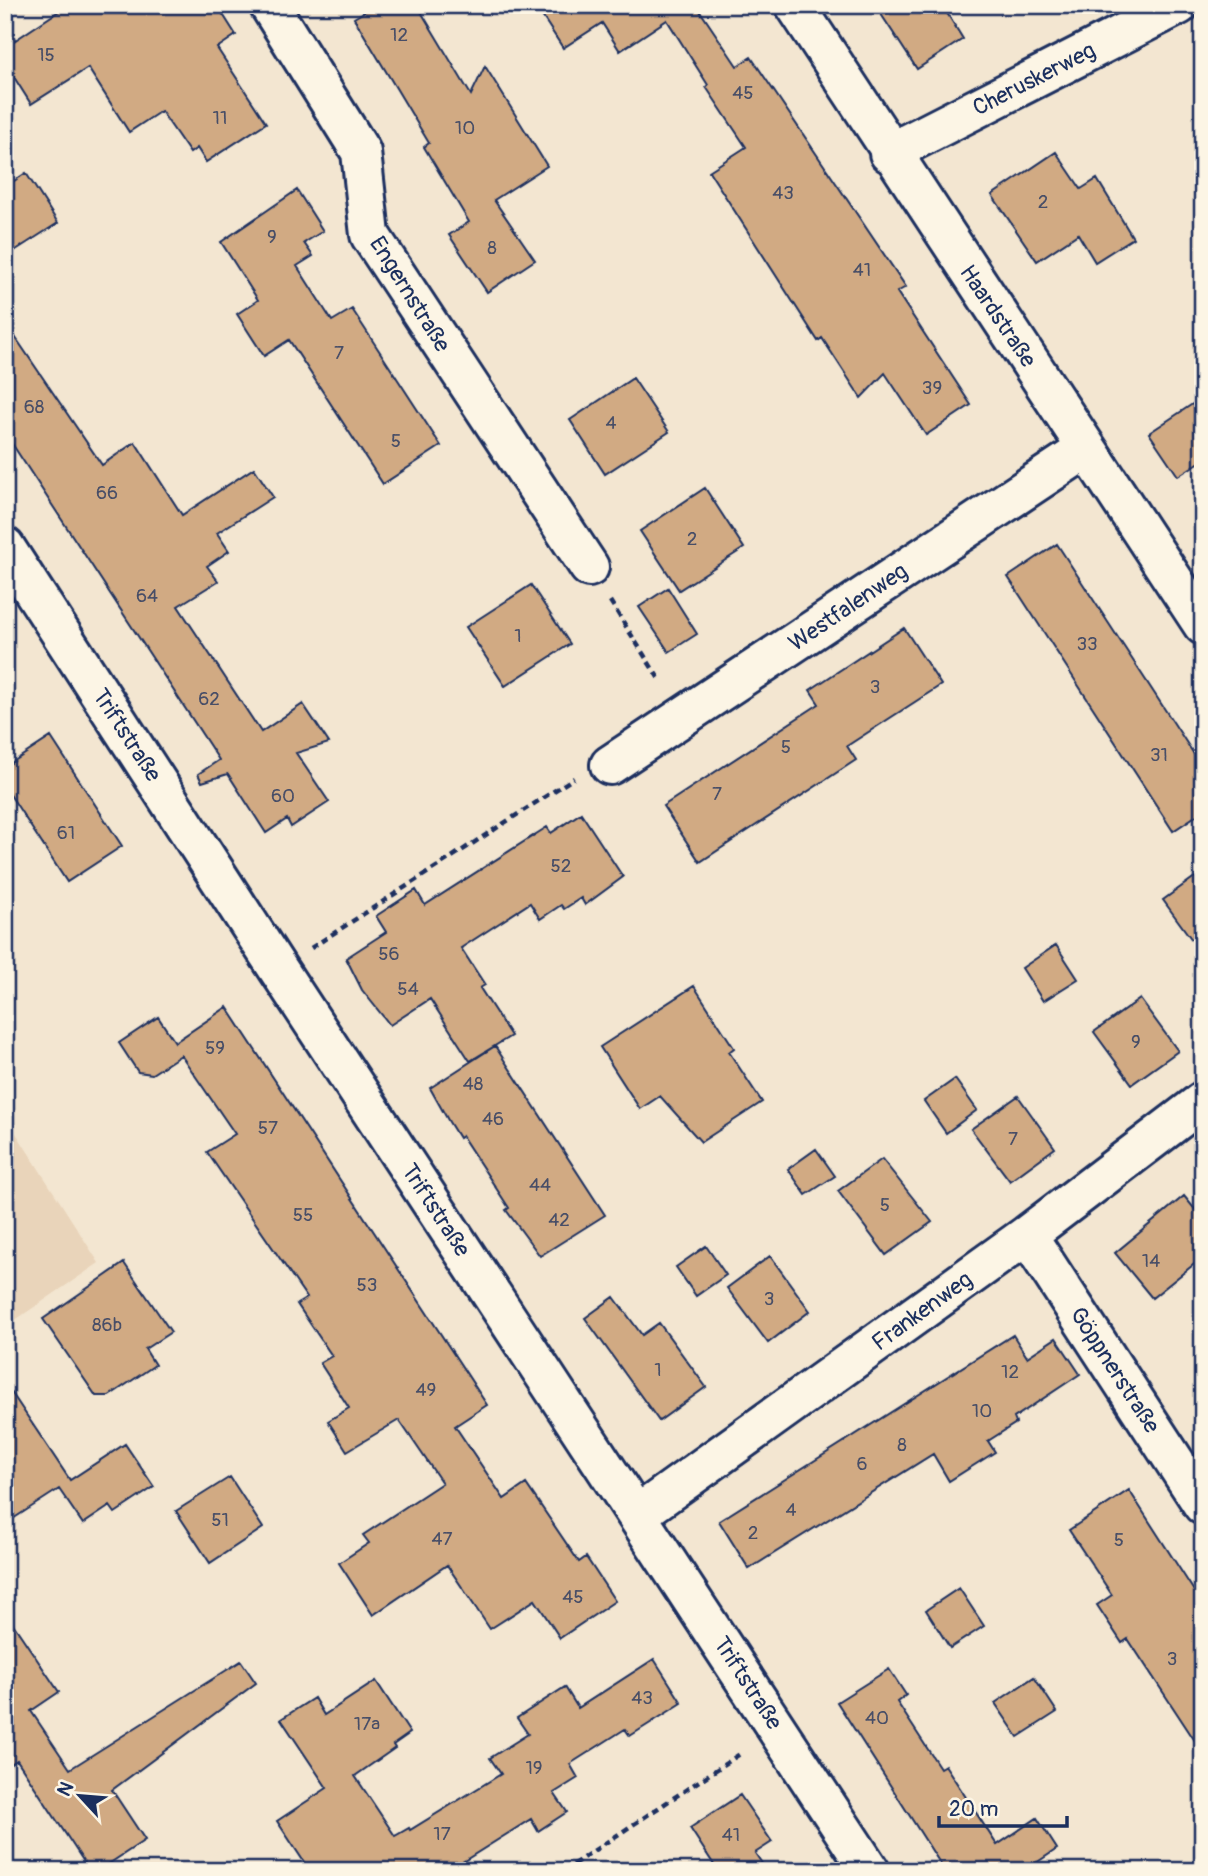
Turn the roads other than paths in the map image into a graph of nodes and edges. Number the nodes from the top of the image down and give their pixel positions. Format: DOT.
graph roads {
  1 [pos="269,5"];
  2 [pos="795,5"];
  3 [pos="1180,5"];
  4 [pos="890,153"];
  5 [pos="1086,449"];
  6 [pos="5,547"];
  7 [pos="589,567"];
  8 [pos="1200,616"];
  9 [pos="610,765"];
  10 [pos="1203,1101"];
  11 [pos="1027,1235"];
  12 [pos="1203,1506"];
  13 [pos="637,1515"];
  14 [pos="870,1871"];
  1 -- 7 [label="street, Engernstraße"];
  2 -- 4 [label="street, Haardstraße"];
  3 -- 4 [label="street, Cheruskerweg"];
  4 -- 5 [label="street, Haardstraße"];
  5 -- 8 [label="street, Haardstraße"];
  5 -- 9 [label="street, Westfalenweg"];
  6 -- 13 [label="street, Triftstraße"];
  10 -- 11 [label="street, Frankenweg"];
  11 -- 12 [label="street, Göppnerstraße"];
  11 -- 13 [label="street, Frankenweg"];
  13 -- 14 [label="street, Triftstraße"];
}
